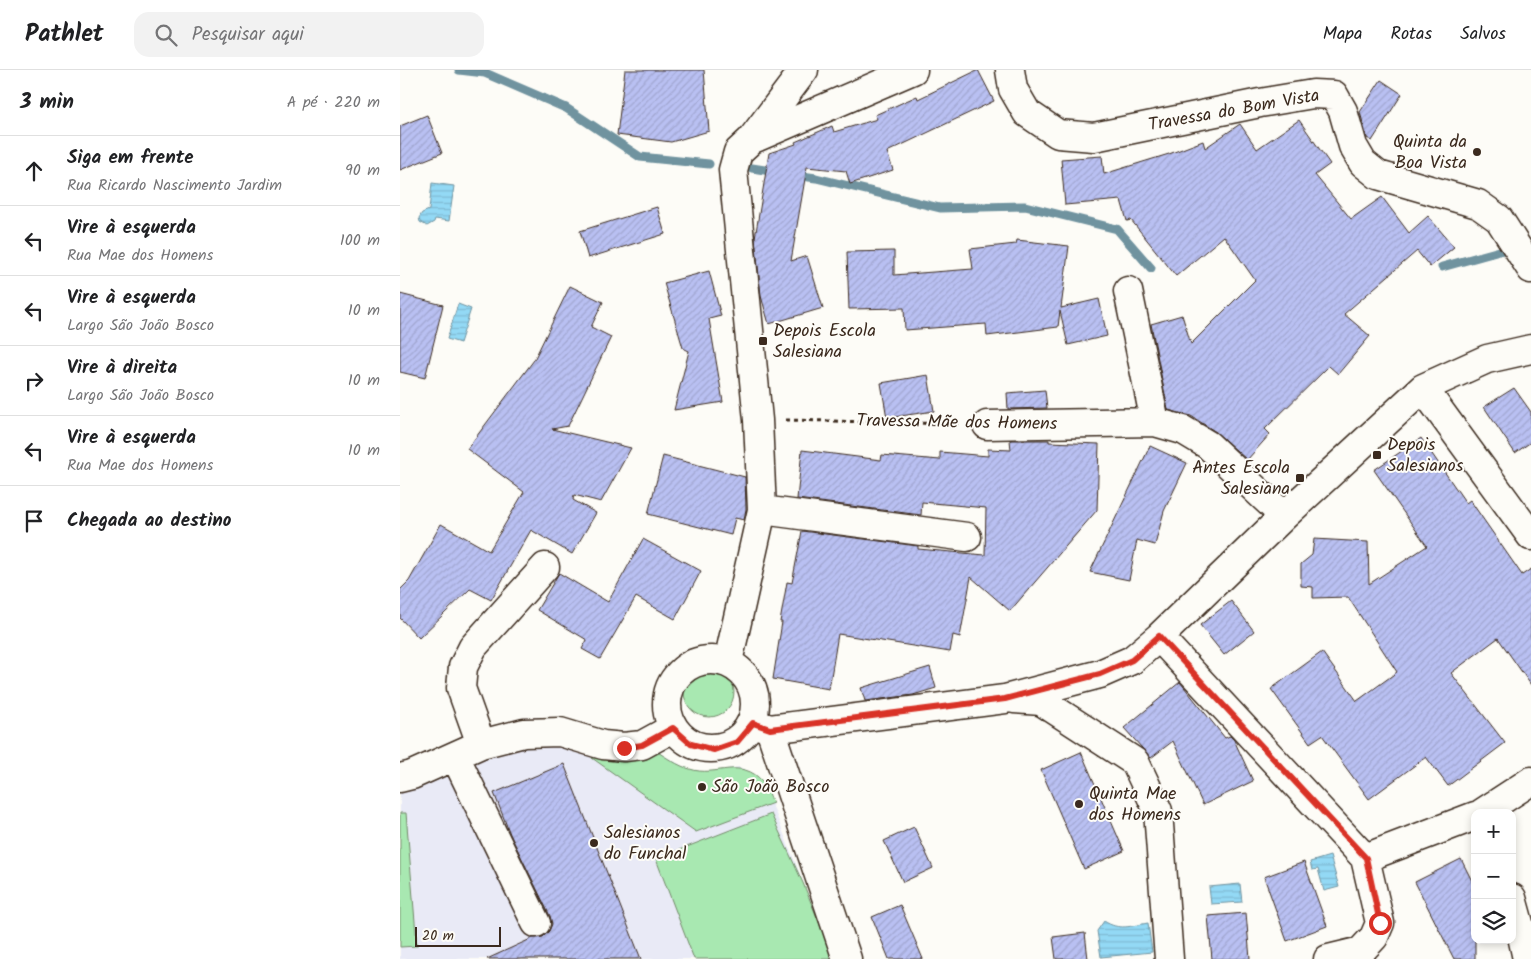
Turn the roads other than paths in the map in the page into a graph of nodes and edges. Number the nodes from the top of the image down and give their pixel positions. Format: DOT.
graph roads {
  1 [pos="804,70"];
  2 [pos="912,70"];
  3 [pos="1010,70"];
  4 [pos="752,140"];
  5 [pos="1529,266"];
  6 [pos="1128,291"];
  7 [pos="1531,349"];
  8 [pos="1423,388"];
  9 [pos="1155,422"];
  10 [pos="987,425"];
  11 [pos="762,510"];
  12 [pos="1284,516"];
  13 [pos="1531,536"];
  14 [pos="967,537"];
  15 [pos="545,566"];
  16 [pos="1159,636"];
  17 [pos="728,662"];
  18 [pos="1005,699"];
  19 [pos="762,726"];
  20 [pos="673,728"];
  21 [pos="481,744"];
  22 [pos="455,756"];
  23 [pos="400,778"];
  24 [pos="1531,781"];
  25 [pos="1489,809"];
  26 [pos="1471,818"];
  27 [pos="1366,858"];
  28 [pos="1512,899"];
  29 [pos="536,923"];
  30 [pos="846,959"];
  31 [pos="1169,959"];
  32 [pos="1328,959"];
  33 [pos="1527,959"];
  1 -- 4 [label="street"];
  2 -- 4 [label="street"];
  3 -- 5 [label="street, Travessa do Bom Vista"];
  4 -- 11 [label="street"];
  6 -- 9 [label="street"];
  7 -- 8 [label="street"];
  8 -- 12 [label="street"];
  8 -- 13 [label="street"];
  9 -- 10 [label="street, Travessa Mãe dos Homens"];
  9 -- 12 [label="street, Travessa Mãe dos Homens"];
  11 -- 14 [label="street"];
  11 -- 17 [label="street"];
  12 -- 16 [label="street"];
  15 -- 21 [label="street"];
  16 -- 18 [label="street"];
  16 -- 27 [label="street"];
  17 -- 19 [label="street"];
  17 -- 20 [label="street"];
  18 -- 19 [label="street"];
  18 -- 31 [label="street"];
  19 -- 20 [label="street"];
  19 -- 30 [label="street"];
  20 -- 21 [label="street"];
  21 -- 22 [label="street"];
  22 -- 23 [label="street"];
  22 -- 29 [label="street"];
  24 -- 25 [label="street"];
  26 -- 27 [label="street"];
  27 -- 32 [label="street"];
  28 -- 33 [label="street"];
}
